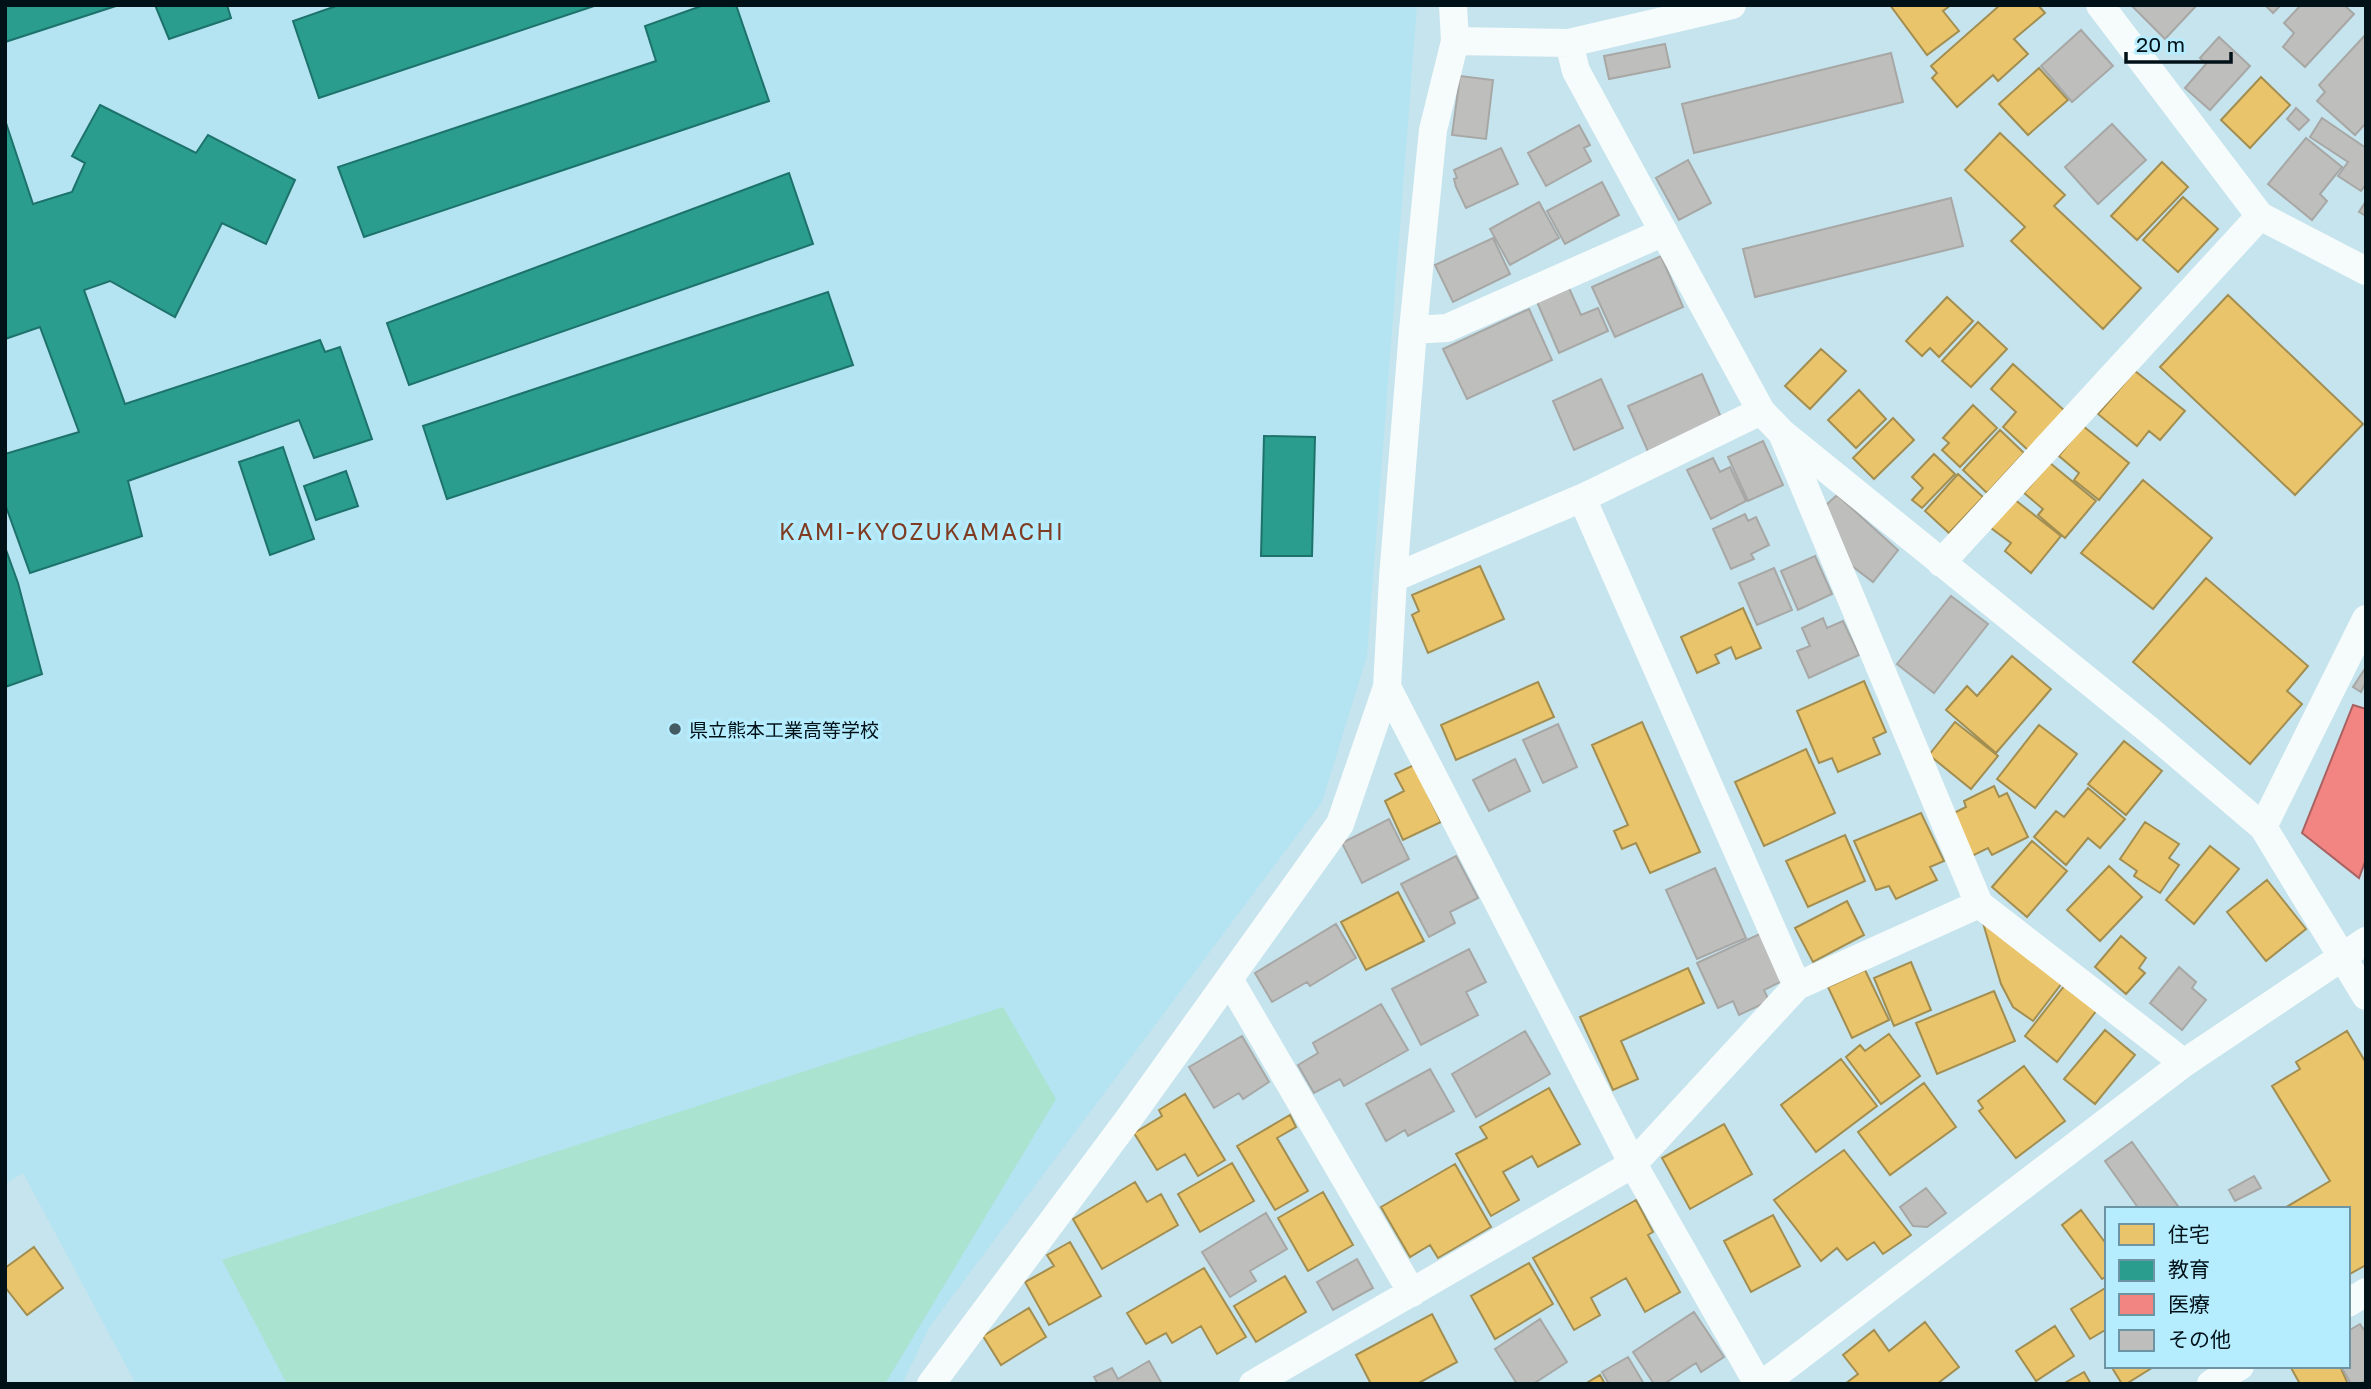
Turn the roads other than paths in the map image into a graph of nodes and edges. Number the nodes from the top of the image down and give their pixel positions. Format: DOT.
graph roads {
  1 [pos="1453,5"];
  2 [pos="1732,5"];
  3 [pos="2100,5"];
  4 [pos="1455,41"];
  5 [pos="1569,43"];
  6 [pos="2260,216"];
  7 [pos="1664,232"];
  8 [pos="2366,271"];
  9 [pos="1413,330"];
  10 [pos="1761,411"];
  11 [pos="1782,433"];
  12 [pos="1581,498"];
  13 [pos="1941,563"];
  14 [pos="1393,578"];
  15 [pos="2366,618"];
  16 [pos="1387,687"];
  17 [pos="2263,827"];
  18 [pos="1979,904"];
  19 [pos="2366,941"];
  20 [pos="2341,957"];
  21 [pos="1229,979"];
  22 [pos="1797,986"];
  23 [pos="2366,996"];
  24 [pos="2185,1063"];
  25 [pos="1633,1164"];
  26 [pos="2366,1292"];
  27 [pos="1412,1293"];
  28 [pos="2350,1302"];
  29 [pos="2238,1368"];
  30 [pos="931,1384"];
  31 [pos="1253,1384"];
  32 [pos="1758,1384"];
  33 [pos="1763,1384"];
  34 [pos="2211,1384"];
  1 -- 4 [label="street"];
  2 -- 5 [label="street"];
  3 -- 6 [label="street"];
  4 -- 5 [label="street"];
  4 -- 9 [label="street"];
  5 -- 7 [label="street"];
  6 -- 8 [label="street"];
  6 -- 13 [label="street"];
  7 -- 9 [label="street"];
  7 -- 10 [label="street"];
  9 -- 14 [label="street"];
  10 -- 11 [label="street"];
  10 -- 12 [label="street"];
  11 -- 13 [label="street"];
  11 -- 18 [label="street"];
  12 -- 14 [label="street"];
  12 -- 22 [label="street"];
  13 -- 17 [label="street"];
  14 -- 16 [label="street"];
  15 -- 17 [label="street"];
  16 -- 21 [label="street"];
  16 -- 25 [label="street"];
  17 -- 20 [label="street"];
  18 -- 22 [label="street"];
  18 -- 24 [label="street"];
  19 -- 20 [label="street"];
  20 -- 23 [label="street"];
  20 -- 24 [label="street"];
  21 -- 27 [label="street"];
  21 -- 30 [label="street"];
  22 -- 25 [label="street"];
  24 -- 33 [label="street"];
  25 -- 27 [label="street"];
  25 -- 32 [label="street"];
  26 -- 28 [label="street"];
  27 -- 31 [label="street"];
  29 -- 34 [label="street"];
}
